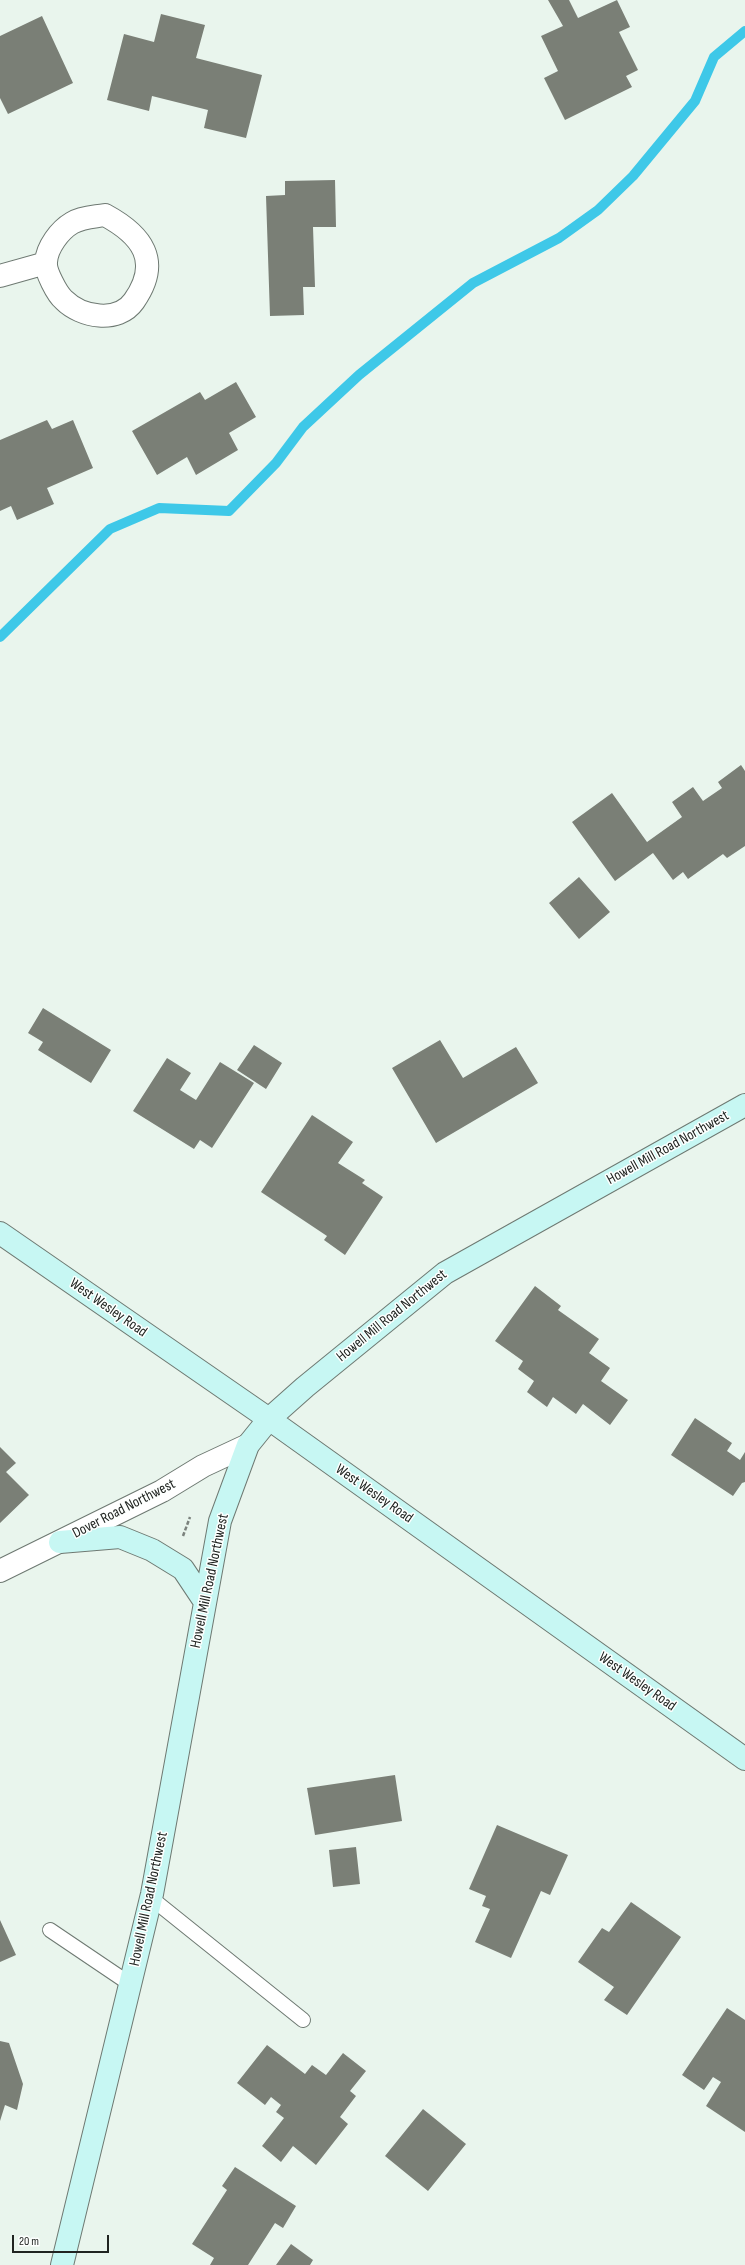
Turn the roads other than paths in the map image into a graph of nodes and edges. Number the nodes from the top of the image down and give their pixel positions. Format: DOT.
graph roads {
  1 [pos="46,263"];
  2 [pos="0,276"];
  3 [pos="745,1105"];
  4 [pos="0,1233"];
  5 [pos="268,1419"];
  6 [pos="248,1445"];
  7 [pos="60,1542"];
  8 [pos="0,1571"];
  9 [pos="204,1602"];
  10 [pos="745,1759"];
  11 [pos="150,1898"];
  12 [pos="50,1930"];
  13 [pos="130,1984"];
  14 [pos="303,2020"];
  15 [pos="62,2265"];
  1 -- 1 [label="street"];
  1 -- 2 [label="street"];
  3 -- 5 [label="main road, Howell Mill Road Northwest"];
  4 -- 5 [label="main road, West Wesley Road"];
  5 -- 6 [label="main road, Howell Mill Road Northwest"];
  5 -- 10 [label="main road, West Wesley Road"];
  6 -- 7 [label="street, Dover Road Northwest"];
  6 -- 9 [label="main road, Howell Mill Road Northwest"];
  7 -- 8 [label="street, Dover Road Northwest"];
  7 -- 9 [label="main road"];
  9 -- 11 [label="main road, Howell Mill Road Northwest"];
  11 -- 13 [label="main road, Howell Mill Road Northwest"];
  11 -- 14 [label="lane"];
  12 -- 13 [label="lane"];
  13 -- 15 [label="main road, Howell Mill Road Northwest"];
}
